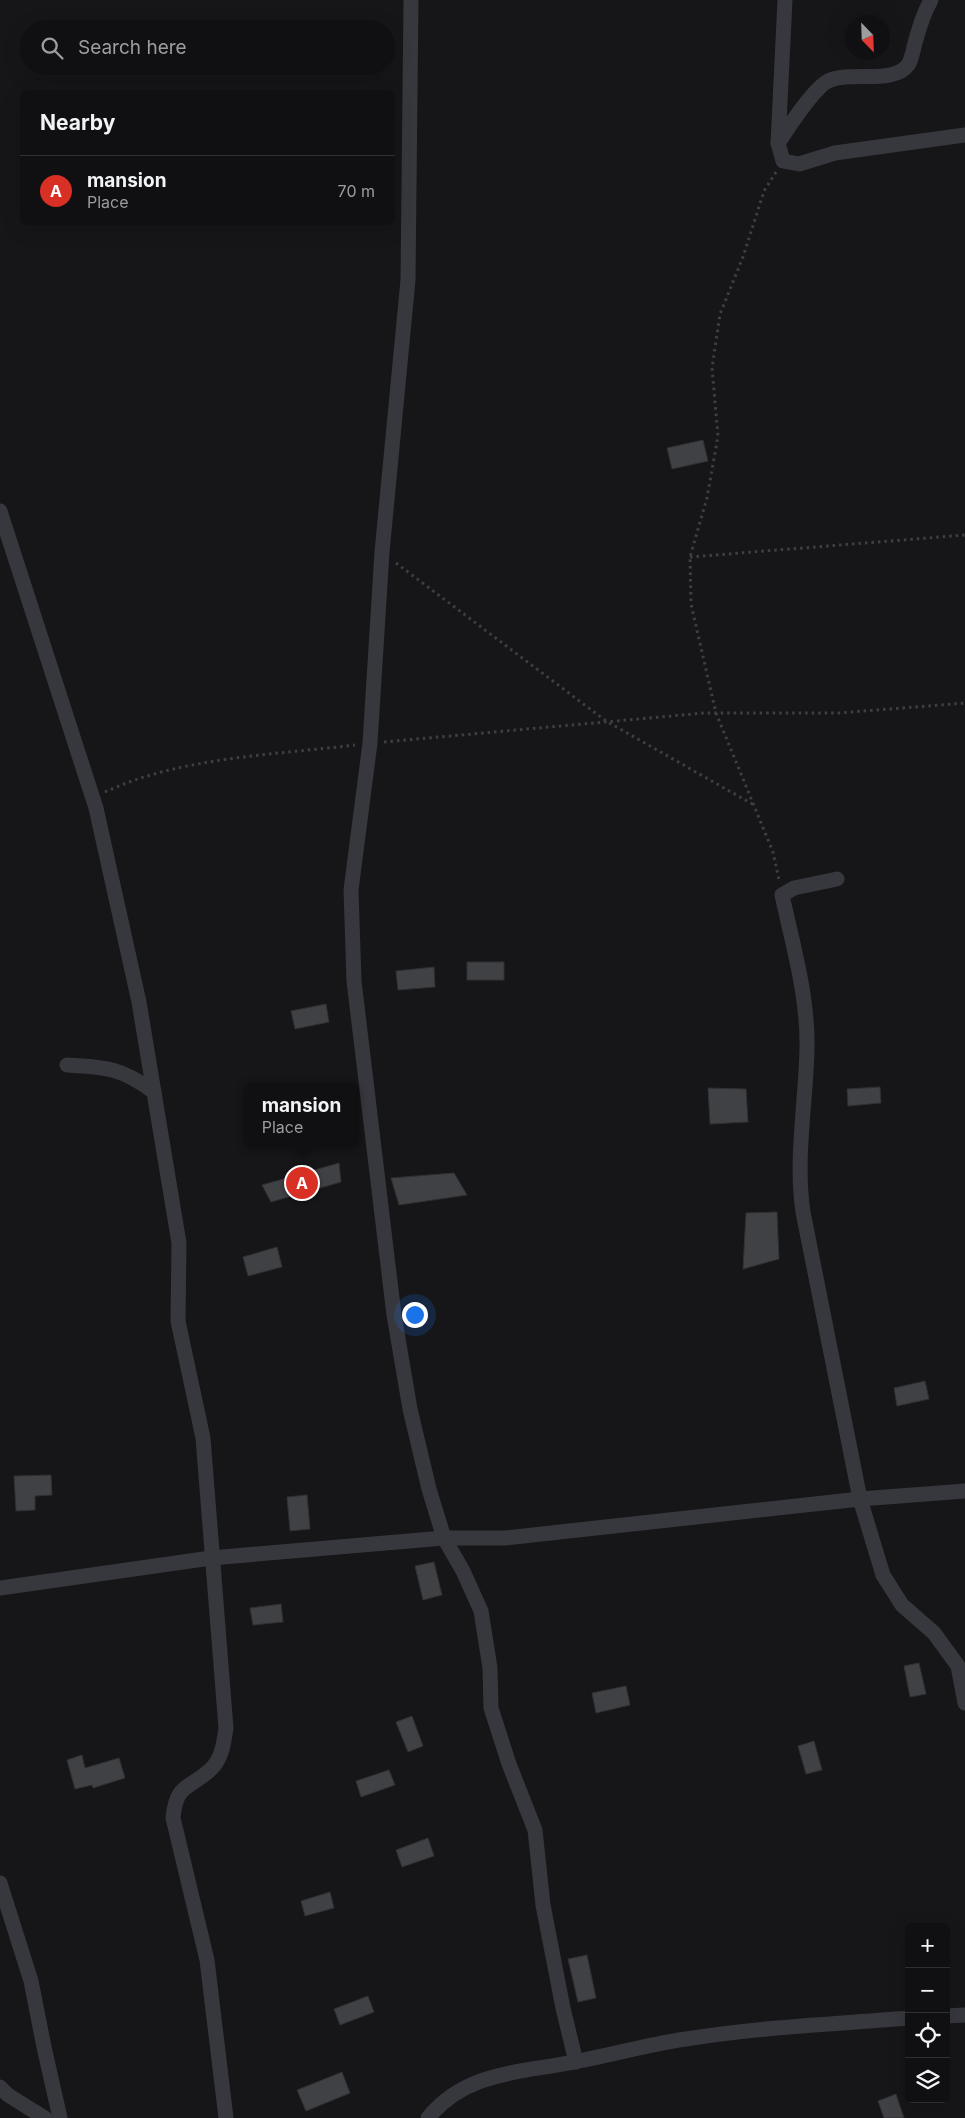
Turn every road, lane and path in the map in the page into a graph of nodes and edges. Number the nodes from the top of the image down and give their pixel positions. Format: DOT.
graph roads {
  1 [pos="411,0"];
  2 [pos="786,0"];
  3 [pos="931,0"];
  4 [pos="965,135"];
  5 [pos="778,143"];
  6 [pos="783,160"];
  7 [pos="0,511"];
  8 [pos="965,535"];
  9 [pos="382,552"];
  10 [pos="690,557"];
  11 [pos="965,704"];
  12 [pos="716,713"];
  13 [pos="606,721"];
  14 [pos="370,743"];
  15 [pos="93,798"];
  16 [pos="754,805"];
  17 [pos="837,879"];
  18 [pos="782,895"];
  19 [pos="67,1065"];
  20 [pos="154,1092"];
  21 [pos="965,1491"];
  22 [pos="860,1499"];
  23 [pos="444,1538"];
  24 [pos="211,1558"];
  25 [pos="0,1588"];
  26 [pos="965,1703"];
  27 [pos="0,1883"];
  28 [pos="965,2015"];
  29 [pos="950,2016"];
  30 [pos="905,2018"];
  31 [pos="576,2062"];
  32 [pos="0,2087"];
  33 [pos="45,2118"];
  34 [pos="60,2118"];
  35 [pos="226,2118"];
  36 [pos="428,2118"];
  1 -- 9 [label="street"];
  2 -- 5 [label="street"];
  3 -- 5 [label="street"];
  4 -- 6 [label="street"];
  5 -- 6 [label="street"];
  6 -- 10 [label="path"];
  7 -- 15 [label="street"];
  8 -- 10 [label="path"];
  9 -- 13 [label="path"];
  9 -- 14 [label="street"];
  10 -- 12 [label="path"];
  11 -- 12 [label="path"];
  12 -- 13 [label="path"];
  12 -- 16 [label="path"];
  13 -- 14 [label="path"];
  13 -- 16 [label="path"];
  14 -- 15 [label="path"];
  14 -- 23 [label="street"];
  15 -- 20 [label="street"];
  16 -- 18 [label="path"];
  17 -- 18 [label="street"];
  18 -- 22 [label="street"];
  19 -- 20 [label="street"];
  20 -- 24 [label="street"];
  21 -- 22 [label="street"];
  22 -- 23 [label="street"];
  22 -- 26 [label="street"];
  23 -- 24 [label="street"];
  23 -- 31 [label="street"];
  24 -- 25 [label="street"];
  24 -- 35 [label="street"];
  27 -- 34 [label="street"];
  28 -- 29 [label="street"];
  30 -- 31 [label="street"];
  31 -- 36 [label="street"];
  32 -- 33 [label="street"];
}
